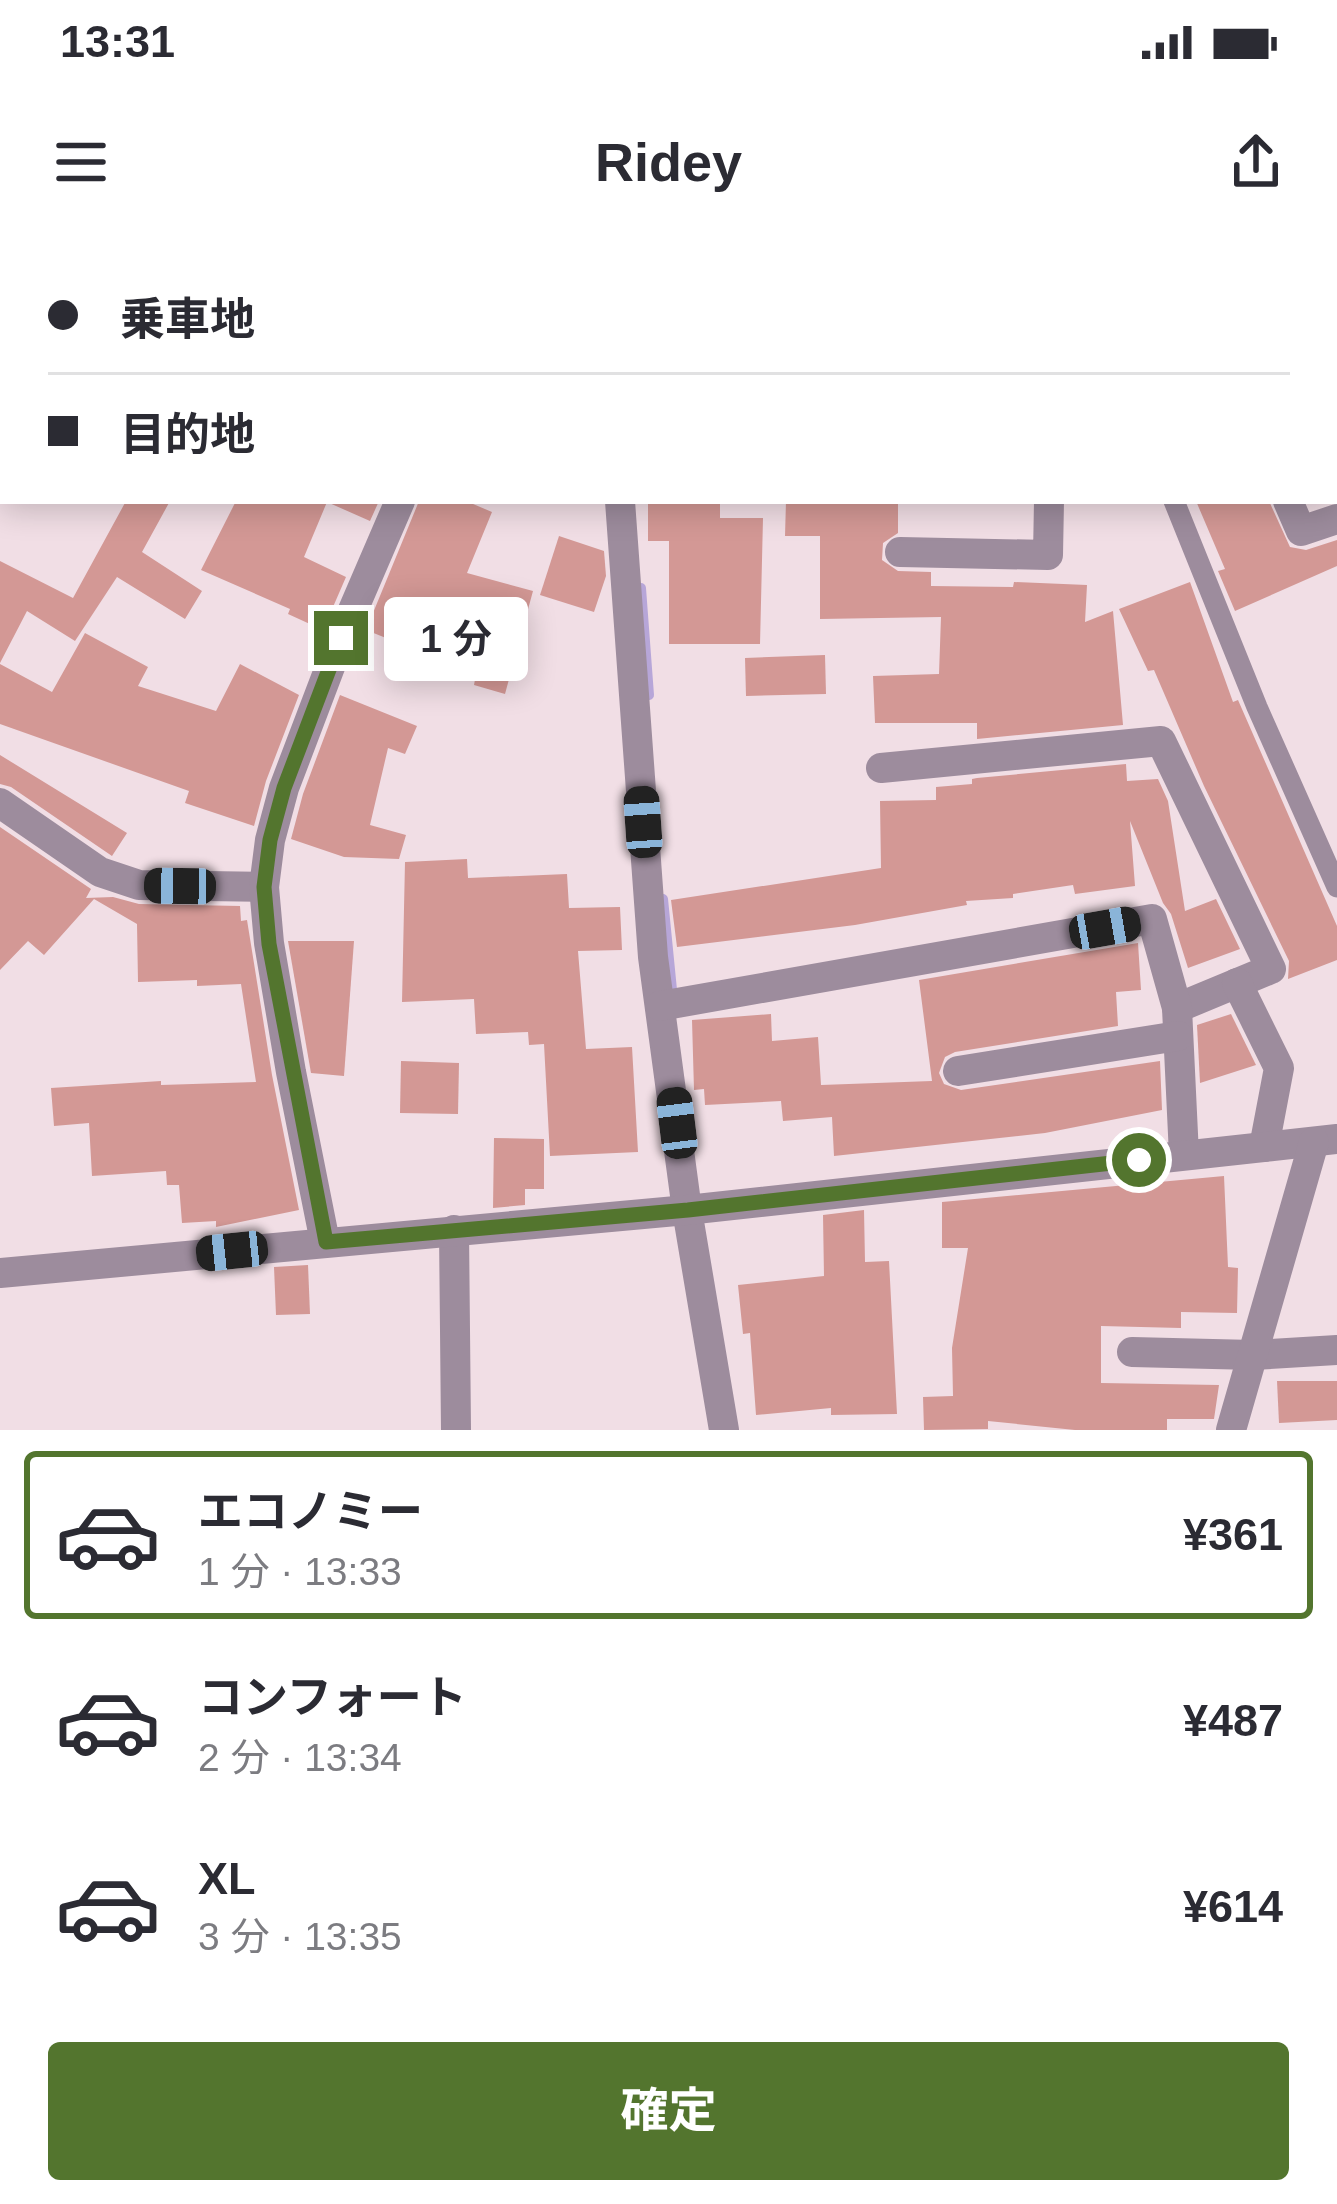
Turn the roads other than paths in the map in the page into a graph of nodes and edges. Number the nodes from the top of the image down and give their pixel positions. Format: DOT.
graph roads {
  1 [pos="399,504"];
  2 [pos="620,504"];
  3 [pos="1049,504"];
  4 [pos="1175,504"];
  5 [pos="1289,504"];
  6 [pos="1337,519"];
  7 [pos="900,552"];
  8 [pos="881,768"];
  9 [pos="0,803"];
  10 [pos="264,887"];
  11 [pos="1337,887"];
  12 [pos="1237,983"];
  13 [pos="669,1004"];
  14 [pos="1177,1022"];
  15 [pos="958,1071"];
  16 [pos="1326,1141"];
  17 [pos="1264,1147"];
  18 [pos="1184,1155"];
  19 [pos="688,1210"];
  20 [pos="454,1230"];
  21 [pos="326,1242"];
  22 [pos="0,1273"];
  23 [pos="1337,1350"];
  24 [pos="1132,1352"];
  25 [pos="1253,1354"];
  26 [pos="456,1430"];
  27 [pos="724,1430"];
  28 [pos="1232,1430"];
  1 -- 10 [label="street"];
  2 -- 13 [label="street"];
  3 -- 7 [label="street"];
  4 -- 11 [label="lane"];
  5 -- 6 [label="street"];
  8 -- 12 [label="street"];
  9 -- 10 [label="street"];
  10 -- 21 [label="street"];
  12 -- 14 [label="street"];
  12 -- 17 [label="street"];
  13 -- 14 [label="street"];
  13 -- 19 [label="street"];
  14 -- 15 [label="street"];
  14 -- 18 [label="street"];
  16 -- 17 [label="street"];
  16 -- 25 [label="street"];
  17 -- 18 [label="street"];
  18 -- 19 [label="street"];
  19 -- 20 [label="street"];
  19 -- 27 [label="street"];
  20 -- 21 [label="street"];
  20 -- 26 [label="street"];
  21 -- 22 [label="street"];
  23 -- 25 [label="street"];
  24 -- 25 [label="street"];
  25 -- 28 [label="street"];
}
